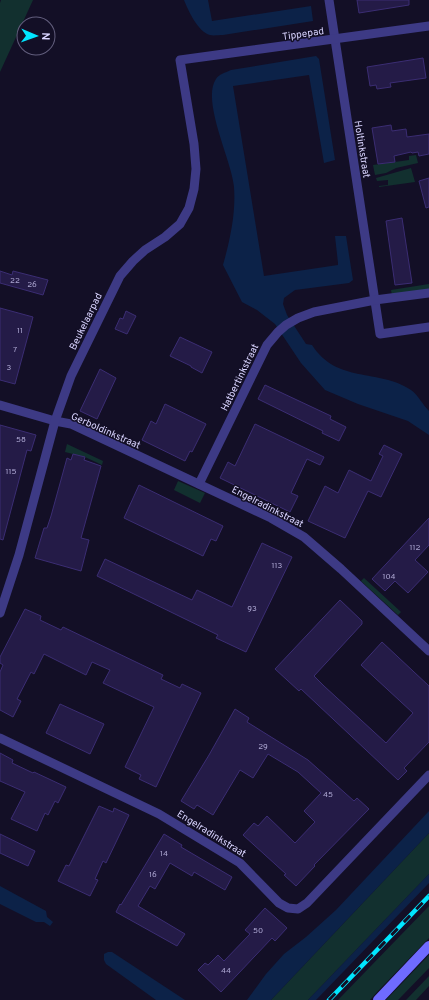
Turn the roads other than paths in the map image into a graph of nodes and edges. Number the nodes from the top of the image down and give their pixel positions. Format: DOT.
graph roads {
  1 [pos="329,0"];
  2 [pos="429,26"];
  3 [pos="335,40"];
  4 [pos="180,60"];
  5 [pos="429,293"];
  6 [pos="375,300"];
  7 [pos="429,327"];
  8 [pos="0,405"];
  9 [pos="55,421"];
  10 [pos="199,484"];
  11 [pos="0,613"];
  12 [pos="429,651"];
  13 [pos="0,738"];
  14 [pos="429,775"];
  15 [pos="429,946"];
  16 [pos="378,1000"];
  1 -- 3 [label="street, Holtinkstraat"];
  2 -- 3 [label="street, Tippepad"];
  3 -- 4 [label="street, Tippepad"];
  3 -- 6 [label="street, Holtinkstraat"];
  4 -- 9 [label="street, Beukelaarpad"];
  5 -- 6 [label="street, Hatbertinkstraat"];
  6 -- 7 [label="street"];
  6 -- 10 [label="street, Hatbertinkstraat"];
  8 -- 9 [label="street, Gerboldinkstraat"];
  9 -- 10 [label="street, Gerboldinkstraat"];
  9 -- 11 [label="street, Beukelaarpad"];
  10 -- 12 [label="street, Engelradinkstraat"];
  13 -- 14 [label="street, Engelradinkstraat"];
  15 -- 16 [label="main road"];
}
